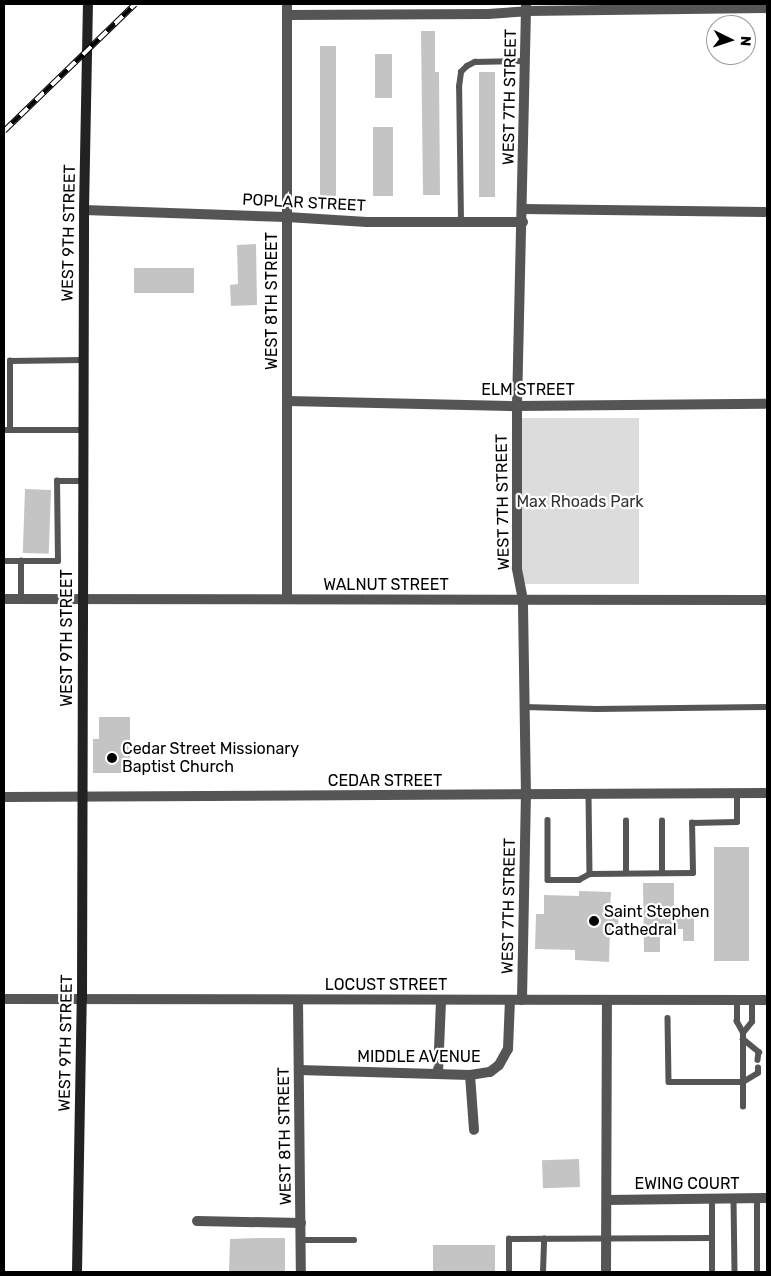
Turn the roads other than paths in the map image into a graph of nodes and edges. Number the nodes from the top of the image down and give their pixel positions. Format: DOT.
graph roads {
  1 [pos="88,4"];
  2 [pos="287,4"];
  3 [pos="527,7"];
  4 [pos="764,7"];
  5 [pos="287,15"];
  6 [pos="526,61"];
  7 [pos="523,209"];
  8 [pos="84,210"];
  9 [pos="767,212"];
  10 [pos="287,217"];
  11 [pos="461,222"];
  12 [pos="523,222"];
  13 [pos="83,360"];
  14 [pos="288,401"];
  15 [pos="767,404"];
  16 [pos="517,406"];
  17 [pos="7,430"];
  18 [pos="83,430"];
  19 [pos="83,481"];
  20 [pos="4,561"];
  21 [pos="22,561"];
  22 [pos="4,599"];
  23 [pos="21,599"];
  24 [pos="287,599"];
  25 [pos="82,600"];
  26 [pos="522,600"];
  27 [pos="767,600"];
  28 [pos="525,707"];
  29 [pos="767,707"];
  30 [pos="767,793"];
  31 [pos="589,794"];
  32 [pos="737,794"];
  33 [pos="526,796"];
  34 [pos="4,797"];
  35 [pos="82,797"];
  36 [pos="548,820"];
  37 [pos="626,821"];
  38 [pos="662,821"];
  39 [pos="626,873"];
  40 [pos="662,873"];
  41 [pos="590,874"];
  42 [pos="4,999"];
  43 [pos="82,999"];
  44 [pos="298,1000"];
  45 [pos="441,1000"];
  46 [pos="510,1000"];
  47 [pos="522,1000"];
  48 [pos="607,1000"];
  49 [pos="737,1000"];
  50 [pos="752,1000"];
  51 [pos="767,1000"];
  52 [pos="668,1018"];
  53 [pos="743,1036"];
  54 [pos="758,1060"];
  55 [pos="758,1068"];
  56 [pos="299,1070"];
  57 [pos="438,1073"];
  58 [pos="470,1075"];
  59 [pos="743,1082"];
  60 [pos="743,1108"];
  61 [pos="474,1130"];
  62 [pos="734,1198"];
  63 [pos="762,1198"];
  64 [pos="712,1199"];
  65 [pos="607,1200"];
  66 [pos="197,1221"];
  67 [pos="301,1223"];
  68 [pos="712,1238"];
  69 [pos="544,1239"];
  70 [pos="607,1239"];
  71 [pos="301,1240"];
  72 [pos="354,1240"];
  73 [pos="77,1272"];
  74 [pos="301,1272"];
  75 [pos="509,1272"];
  76 [pos="543,1272"];
  77 [pos="606,1272"];
  78 [pos="712,1272"];
  79 [pos="735,1272"];
  80 [pos="757,1272"];
  1 -- 8 [label="street, WEST 9TH STREET"];
  2 -- 5 [label="street, WEST 8TH STREET"];
  3 -- 4 [label="street"];
  3 -- 5 [label="street"];
  3 -- 6 [label="street, WEST 7TH STREET"];
  5 -- 10 [label="street, WEST 8TH STREET"];
  6 -- 7 [label="street, WEST 7TH STREET"];
  6 -- 11 [label="lane"];
  7 -- 9 [label="street"];
  7 -- 12 [label="street, WEST 7TH STREET"];
  8 -- 10 [label="street, POPLAR STREET"];
  8 -- 13 [label="street, WEST 9TH STREET"];
  10 -- 11 [label="street, POPLAR STREET"];
  10 -- 14 [label="street, WEST 8TH STREET"];
  11 -- 12 [label="street, POPLAR STREET"];
  12 -- 16 [label="street, WEST 7TH STREET"];
  13 -- 17 [label="lane"];
  13 -- 18 [label="street, WEST 9TH STREET"];
  14 -- 16 [label="street, ELM STREET"];
  14 -- 24 [label="street, WEST 8TH STREET"];
  15 -- 16 [label="street, ELM STREET"];
  16 -- 26 [label="street, WEST 7TH STREET"];
  17 -- 18 [label="lane"];
  18 -- 19 [label="street, WEST 9TH STREET"];
  19 -- 21 [label="lane"];
  19 -- 25 [label="street, WEST 9TH STREET"];
  20 -- 21 [label="lane"];
  21 -- 23 [label="lane"];
  22 -- 23 [label="street, WALNUT STREET"];
  23 -- 25 [label="street, WALNUT STREET"];
  24 -- 25 [label="street, WALNUT STREET"];
  24 -- 26 [label="street, WALNUT STREET"];
  25 -- 35 [label="street, WEST 9TH STREET"];
  26 -- 27 [label="street, WALNUT STREET"];
  26 -- 28 [label="street, WEST 7TH STREET"];
  28 -- 29 [label="lane"];
  28 -- 33 [label="street, WEST 7TH STREET"];
  30 -- 32 [label="street, CEDAR STREET"];
  31 -- 32 [label="street, CEDAR STREET"];
  31 -- 33 [label="street, CEDAR STREET"];
  31 -- 41 [label="lane"];
  32 -- 40 [label="lane"];
  33 -- 35 [label="street, CEDAR STREET"];
  33 -- 47 [label="street, WEST 7TH STREET"];
  34 -- 35 [label="street, CEDAR STREET"];
  35 -- 43 [label="street, WEST 9TH STREET"];
  36 -- 41 [label="lane"];
  37 -- 39 [label="lane"];
  38 -- 40 [label="lane"];
  39 -- 40 [label="lane"];
  39 -- 41 [label="lane"];
  42 -- 43 [label="street, LOCUST STREET"];
  43 -- 44 [label="street, LOCUST STREET"];
  43 -- 73 [label="street, WEST 9TH STREET"];
  44 -- 45 [label="street, LOCUST STREET"];
  44 -- 56 [label="street, WEST 8TH STREET"];
  45 -- 46 [label="street, LOCUST STREET"];
  45 -- 57 [label="street"];
  46 -- 47 [label="street, LOCUST STREET"];
  46 -- 58 [label="street, MIDDLE AVENUE"];
  47 -- 48 [label="street, LOCUST STREET"];
  48 -- 49 [label="street, LOCUST STREET"];
  48 -- 65 [label="street"];
  49 -- 50 [label="street, LOCUST STREET"];
  49 -- 53 [label="lane"];
  50 -- 51 [label="street, LOCUST STREET"];
  50 -- 53 [label="lane"];
  52 -- 59 [label="lane"];
  53 -- 54 [label="lane"];
  53 -- 59 [label="lane"];
  55 -- 59 [label="lane"];
  56 -- 57 [label="street, MIDDLE AVENUE"];
  56 -- 67 [label="street, WEST 8TH STREET"];
  57 -- 58 [label="street, MIDDLE AVENUE"];
  58 -- 61 [label="street"];
  59 -- 60 [label="lane"];
  62 -- 63 [label="street, EWING COURT"];
  62 -- 64 [label="street, EWING COURT"];
  62 -- 79 [label="lane"];
  63 -- 80 [label="lane"];
  64 -- 65 [label="street, EWING COURT"];
  64 -- 68 [label="lane"];
  65 -- 70 [label="street"];
  66 -- 67 [label="street"];
  67 -- 71 [label="street, WEST 8TH STREET"];
  68 -- 70 [label="lane"];
  68 -- 78 [label="lane"];
  69 -- 70 [label="lane"];
  69 -- 75 [label="lane"];
  69 -- 76 [label="lane"];
  70 -- 77 [label="street"];
  71 -- 72 [label="lane"];
  71 -- 74 [label="street, WEST 8TH STREET"];
}
